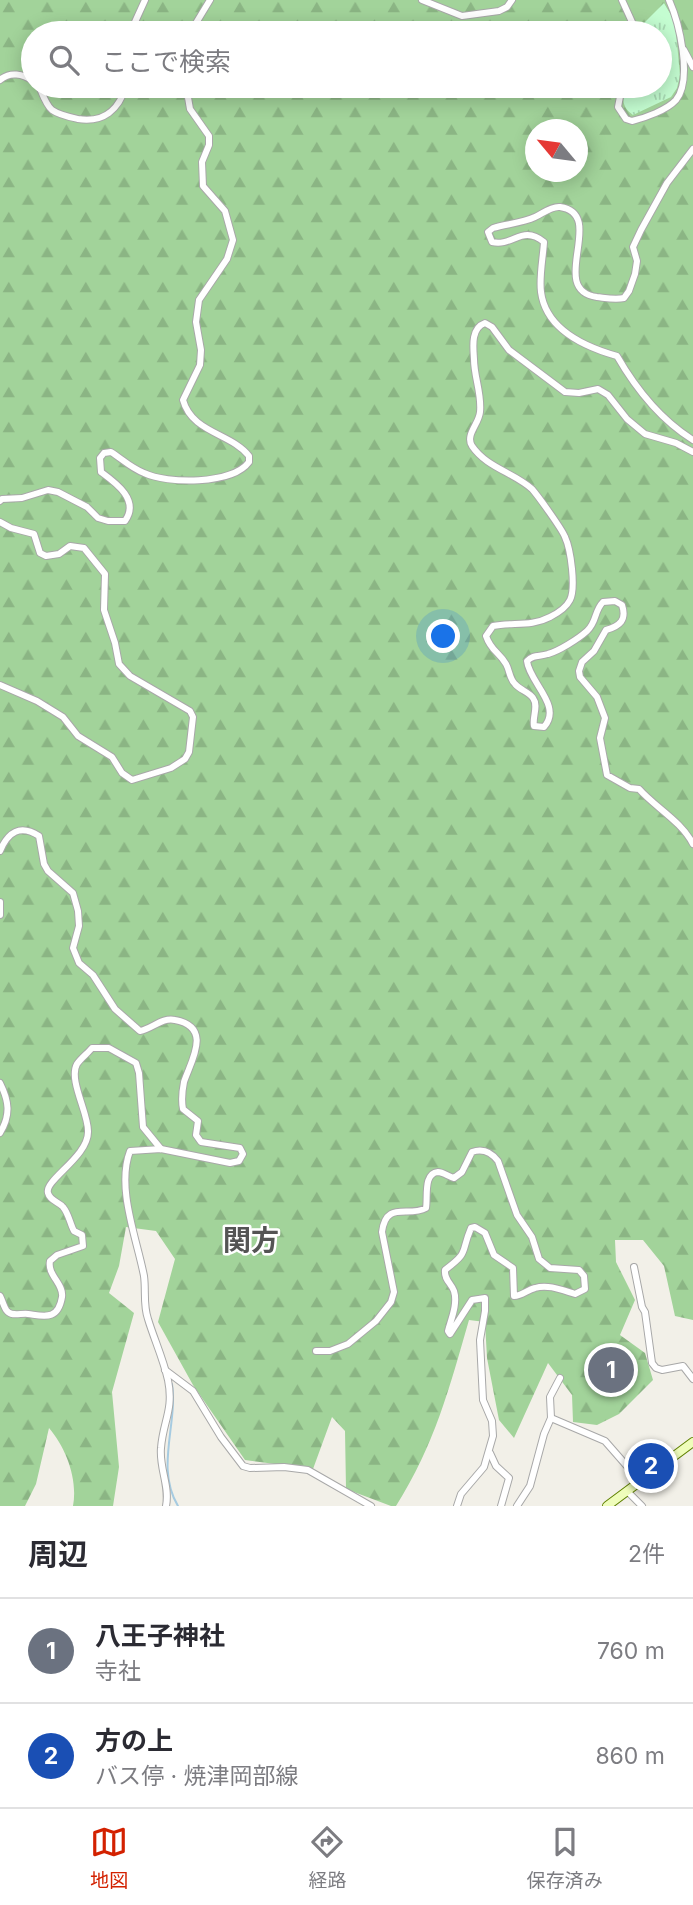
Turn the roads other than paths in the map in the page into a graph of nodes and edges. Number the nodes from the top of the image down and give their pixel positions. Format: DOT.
graph roads {
  1 [pos="145,0"];
  2 [pos="210,0"];
  3 [pos="422,0"];
  4 [pos="512,0"];
  5 [pos="622,0"];
  6 [pos="668,0"];
  7 [pos="135,21"];
  8 [pos="197,21"];
  9 [pos="632,21"];
  10 [pos="681,46"];
  11 [pos="693,67"];
  12 [pos="21,75"];
  13 [pos="0,80"];
  14 [pos="45,98"];
  15 [pos="121,98"];
  16 [pos="188,98"];
  17 [pos="620,98"];
  18 [pos="693,149"];
  19 [pos="693,440"];
  20 [pos="693,452"];
  21 [pos="0,501"];
  22 [pos="0,522"];
  23 [pos="0,685"];
  24 [pos="693,844"];
  25 [pos="0,851"];
  26 [pos="0,902"];
  27 [pos="0,915"];
  28 [pos="0,1083"];
  29 [pos="0,1133"];
  30 [pos="161,1149"];
  31 [pos="634,1267"];
  32 [pos="0,1296"];
  33 [pos="316,1351"];
  34 [pos="165,1370"];
  35 [pos="560,1378"];
  36 [pos="693,1379"];
  37 [pos="551,1418"];
  38 [pos="693,1442"];
  39 [pos="489,1451"];
  40 [pos="640,1481"];
  41 [pos="627,1491"];
  42 [pos="367,1505"];
  43 [pos="166,1506"];
  44 [pos="457,1506"];
  45 [pos="501,1506"];
  46 [pos="517,1506"];
  47 [pos="607,1506"];
  48 [pos="642,1506"];
  1 -- 7 [label="street"];
  2 -- 8 [label="street"];
  3 -- 4 [label="street"];
  5 -- 9 [label="street"];
  6 -- 10 [label="street"];
  10 -- 11 [label="street"];
  10 -- 17 [label="street"];
  12 -- 13 [label="street"];
  14 -- 15 [label="street"];
  16 -- 21 [label="street"];
  18 -- 19 [label="street"];
  20 -- 24 [label="street"];
  22 -- 23 [label="street"];
  25 -- 30 [label="street"];
  26 -- 27 [label="street"];
  28 -- 29 [label="street"];
  30 -- 32 [label="street"];
  30 -- 34 [label="street"];
  31 -- 36 [label="street"];
  33 -- 39 [label="street"];
  34 -- 42 [label="street"];
  34 -- 43 [label="street"];
  35 -- 37 [label="street"];
  37 -- 40 [label="street"];
  37 -- 46 [label="street"];
  38 -- 40 [label="main road"];
  39 -- 44 [label="street"];
  39 -- 45 [label="street"];
  40 -- 41 [label="main road"];
  41 -- 47 [label="main road"];
  41 -- 48 [label="street"];
}
